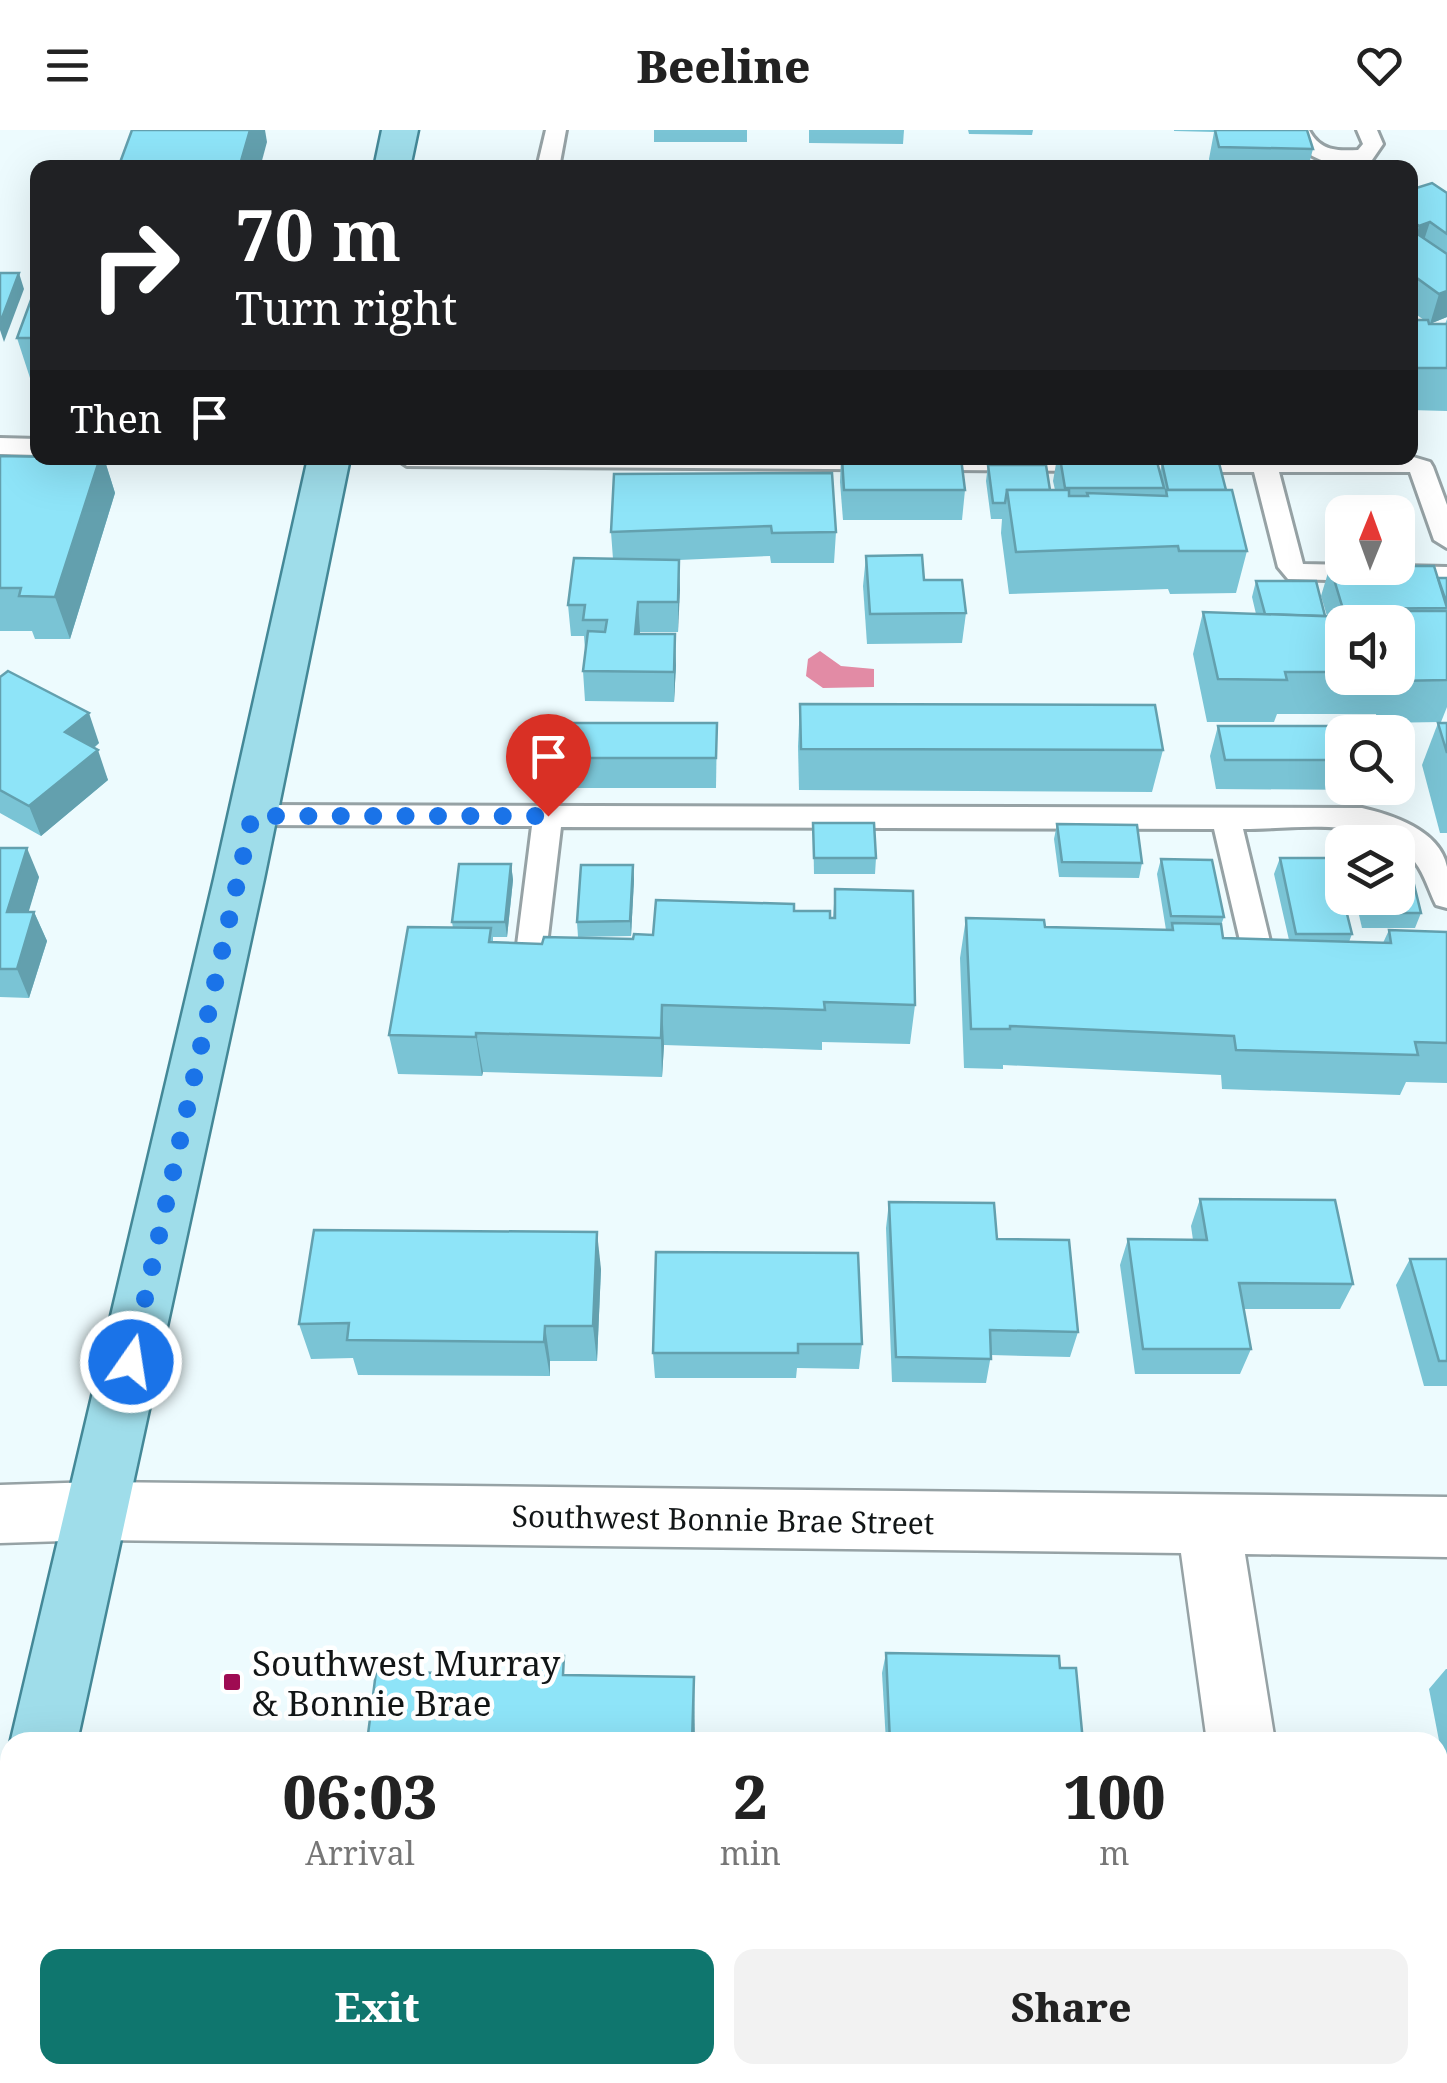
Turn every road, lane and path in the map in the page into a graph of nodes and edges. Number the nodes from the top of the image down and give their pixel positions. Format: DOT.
graph roads {
  1 [pos="400,130"];
  2 [pos="556,130"];
  3 [pos="1299,130"];
  4 [pos="1366,130"];
  5 [pos="394,160"];
  6 [pos="550,160"];
  7 [pos="0,446"];
  8 [pos="30,447"];
  9 [pos="327,465"];
  10 [pos="1265,465"];
  11 [pos="1414,465"];
  12 [pos="1447,540"];
  13 [pos="1447,575"];
  14 [pos="252,816"];
  15 [pos="548,816"];
  16 [pos="1226,818"];
  17 [pos="1447,897"];
  18 [pos="531,952"];
  19 [pos="1260,962"];
  20 [pos="98,1511"];
  21 [pos="0,1514"];
  22 [pos="1209,1526"];
  23 [pos="1447,1528"];
  24 [pos="45,1732"];
  25 [pos="1240,1732"];
  1 -- 5 [label="main road"];
  2 -- 6 [label="lane"];
  3 -- 4 [label="lane"];
  7 -- 8 [label="lane"];
  9 -- 14 [label="main road"];
  10 -- 13 [label="lane"];
  11 -- 12 [label="lane"];
  14 -- 15 [label="lane"];
  14 -- 20 [label="main road"];
  15 -- 16 [label="lane"];
  15 -- 18 [label="lane"];
  16 -- 17 [label="lane"];
  16 -- 19 [label="lane"];
  20 -- 21 [label="street, Southwest Bonnie Brae Street"];
  20 -- 22 [label="street, Southwest Bonnie Brae Street"];
  20 -- 24 [label="main road"];
  22 -- 23 [label="street, Southwest Bonnie Brae Street"];
  22 -- 25 [label="street"];
}
